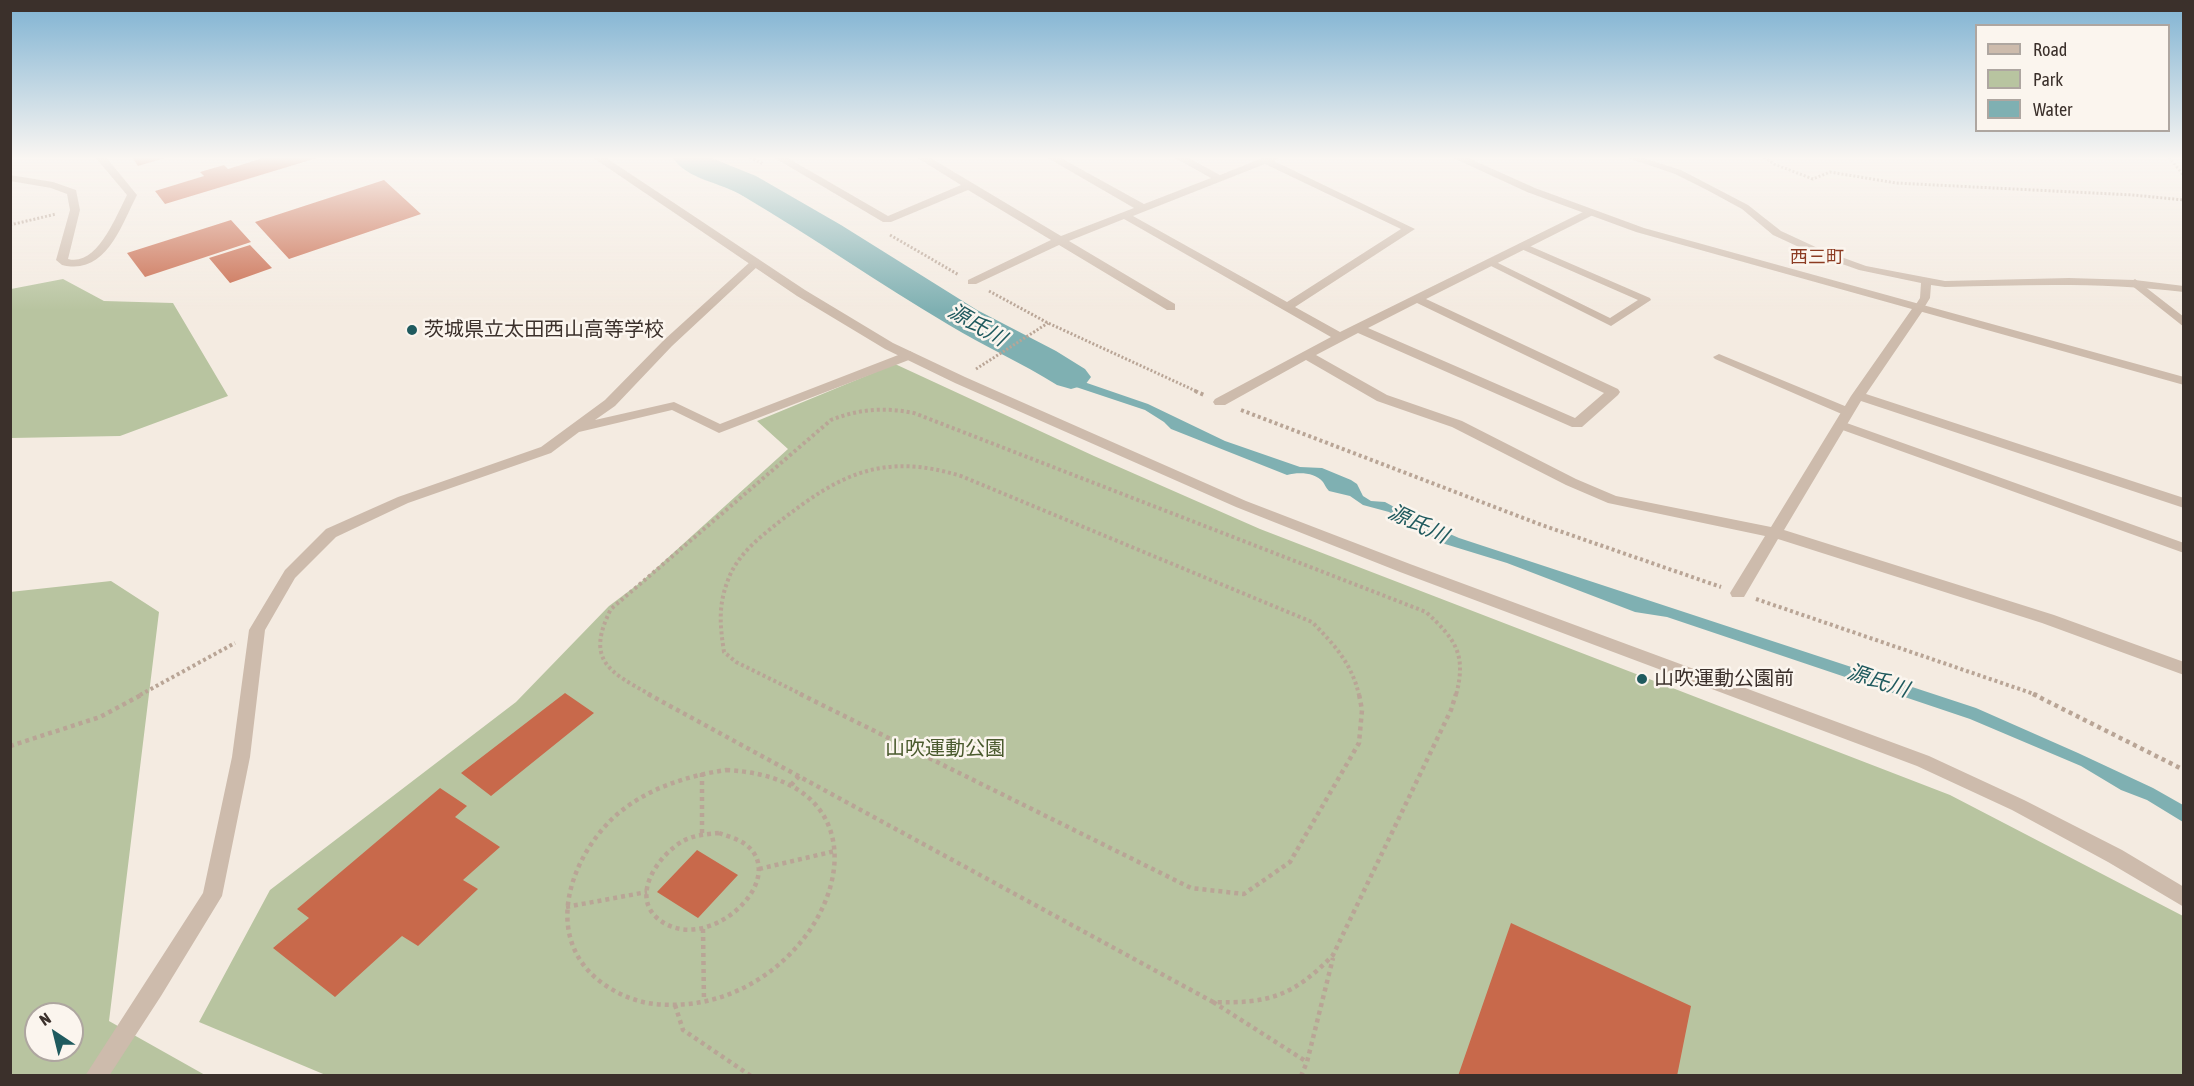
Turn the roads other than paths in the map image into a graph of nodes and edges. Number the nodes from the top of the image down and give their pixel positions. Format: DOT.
graph roads {
  1 [pos="75,208"];
  2 [pos="125,208"];
  3 [pos="671,208"];
  4 [pos="865,208"];
  5 [pos="916,208"];
  6 [pos="1003,208"];
  7 [pos="1143,208"];
  8 [pos="1367,208"];
  9 [pos="1576,208"];
  10 [pos="1746,208"];
  11 [pos="1589,213"];
  12 [pos="1124,214"];
  13 [pos="1058,241"];
  14 [pos="1523,246"];
  15 [pos="1490,263"];
  16 [pos="754,264"];
  17 [pos="1926,281"];
  18 [pos="972,282"];
  19 [pos="2135,283"];
  20 [pos="2184,289"];
  21 [pos="1417,299"];
  22 [pos="1172,307"];
  23 [pos="1287,307"];
  24 [pos="1918,309"];
  25 [pos="2184,323"];
  26 [pos="1358,328"];
  27 [pos="1340,337"];
  28 [pos="1306,355"];
  29 [pos="910,356"];
  30 [pos="1719,357"];
  31 [pos="2184,381"];
  32 [pos="1858,396"];
  33 [pos="1220,402"];
  34 [pos="1845,418"];
  35 [pos="573,430"];
  36 [pos="2184,503"];
  37 [pos="1776,533"];
  38 [pos="2184,548"];
  39 [pos="1738,593"];
  40 [pos="2184,669"];
  41 [pos="2184,898"];
  42 [pos="96,1076"];
  1 -- 2 [label="street"];
  3 -- 16 [label="street"];
  4 -- 5 [label="street"];
  6 -- 13 [label="street"];
  7 -- 12 [label="street"];
  8 -- 23 [label="street"];
  9 -- 11 [label="street"];
  10 -- 17 [label="lane"];
  11 -- 14 [label="street"];
  11 -- 24 [label="street"];
  12 -- 13 [label="street"];
  12 -- 23 [label="street"];
  13 -- 18 [label="street"];
  13 -- 22 [label="street"];
  14 -- 15 [label="street"];
  14 -- 15 [label="lane"];
  15 -- 21 [label="street"];
  16 -- 29 [label="street"];
  16 -- 35 [label="street"];
  17 -- 19 [label="lane"];
  17 -- 24 [label="lane"];
  19 -- 20 [label="lane"];
  19 -- 25 [label="street"];
  21 -- 26 [label="street"];
  21 -- 26 [label="street"];
  23 -- 27 [label="street"];
  24 -- 31 [label="street"];
  24 -- 32 [label="street"];
  26 -- 27 [label="street"];
  27 -- 28 [label="street"];
  28 -- 33 [label="street"];
  28 -- 37 [label="street"];
  29 -- 35 [label="street"];
  29 -- 41 [label="street"];
  30 -- 34 [label="lane"];
  32 -- 34 [label="street"];
  32 -- 36 [label="street"];
  34 -- 37 [label="street"];
  34 -- 38 [label="lane"];
  35 -- 42 [label="street"];
  37 -- 39 [label="street"];
  37 -- 40 [label="street"];
}
